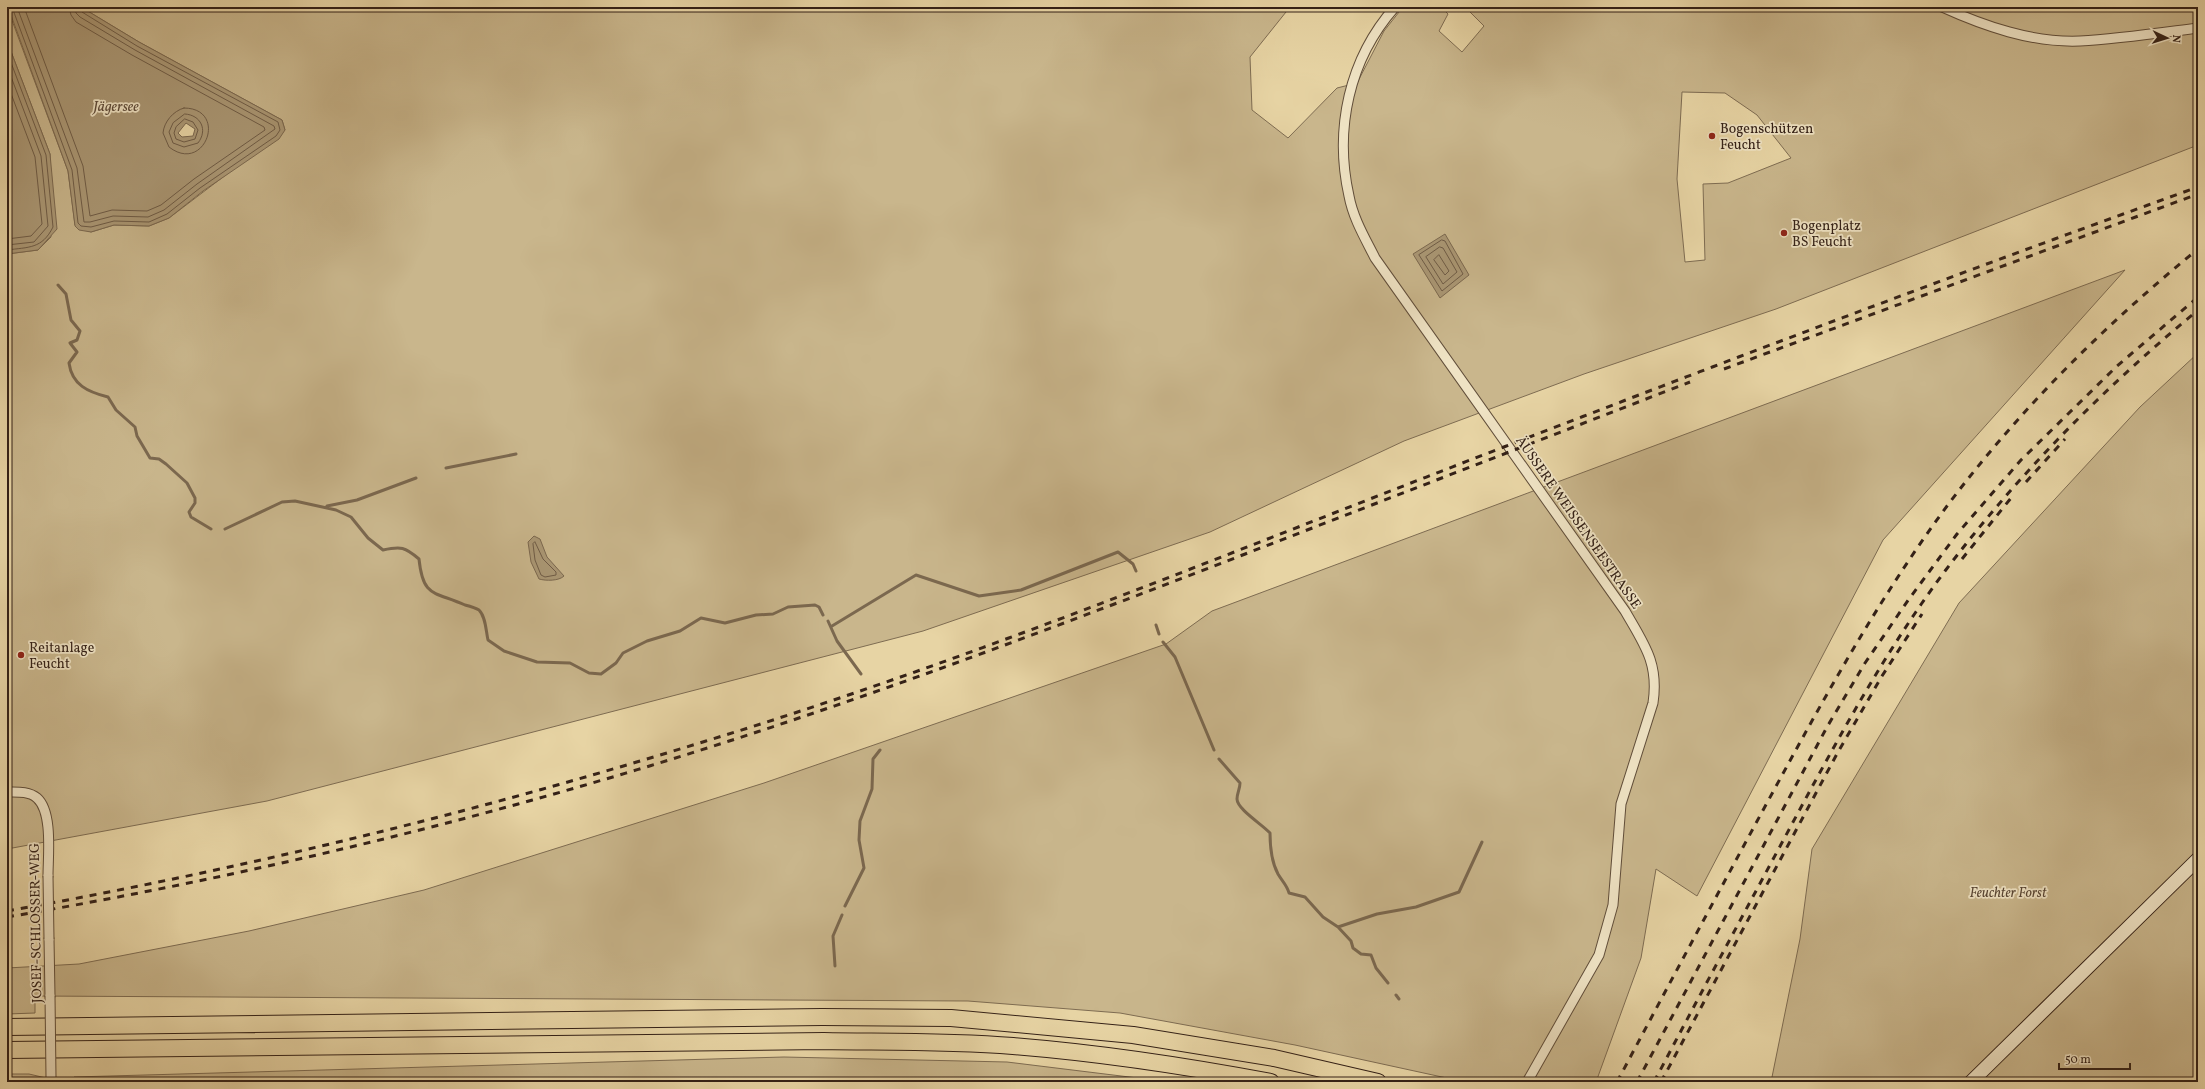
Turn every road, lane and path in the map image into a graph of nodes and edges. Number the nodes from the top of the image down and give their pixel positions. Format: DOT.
graph roads {
  1 [pos="1395,7"];
  2 [pos="1942,7"];
  3 [pos="2198,28"];
  4 [pos="7,792"];
  5 [pos="2198,859"];
  6 [pos="7,1027"];
  7 [pos="7,1050"];
  8 [pos="51,1080"];
  9 [pos="1271,1082"];
  10 [pos="1378,1082"];
  11 [pos="1527,1082"];
  12 [pos="1971,1082"];
  1 -- 11 [label="street, ÄUSSERE WEISSENSEESTRASSE"];
  2 -- 3 [label="street"];
  4 -- 8 [label="street, JOSEF-SCHLOSSER-WEG, bridge"];
  5 -- 12 [label="main road"];
  6 -- 10 [label="highway"];
  7 -- 9 [label="highway"];
}
